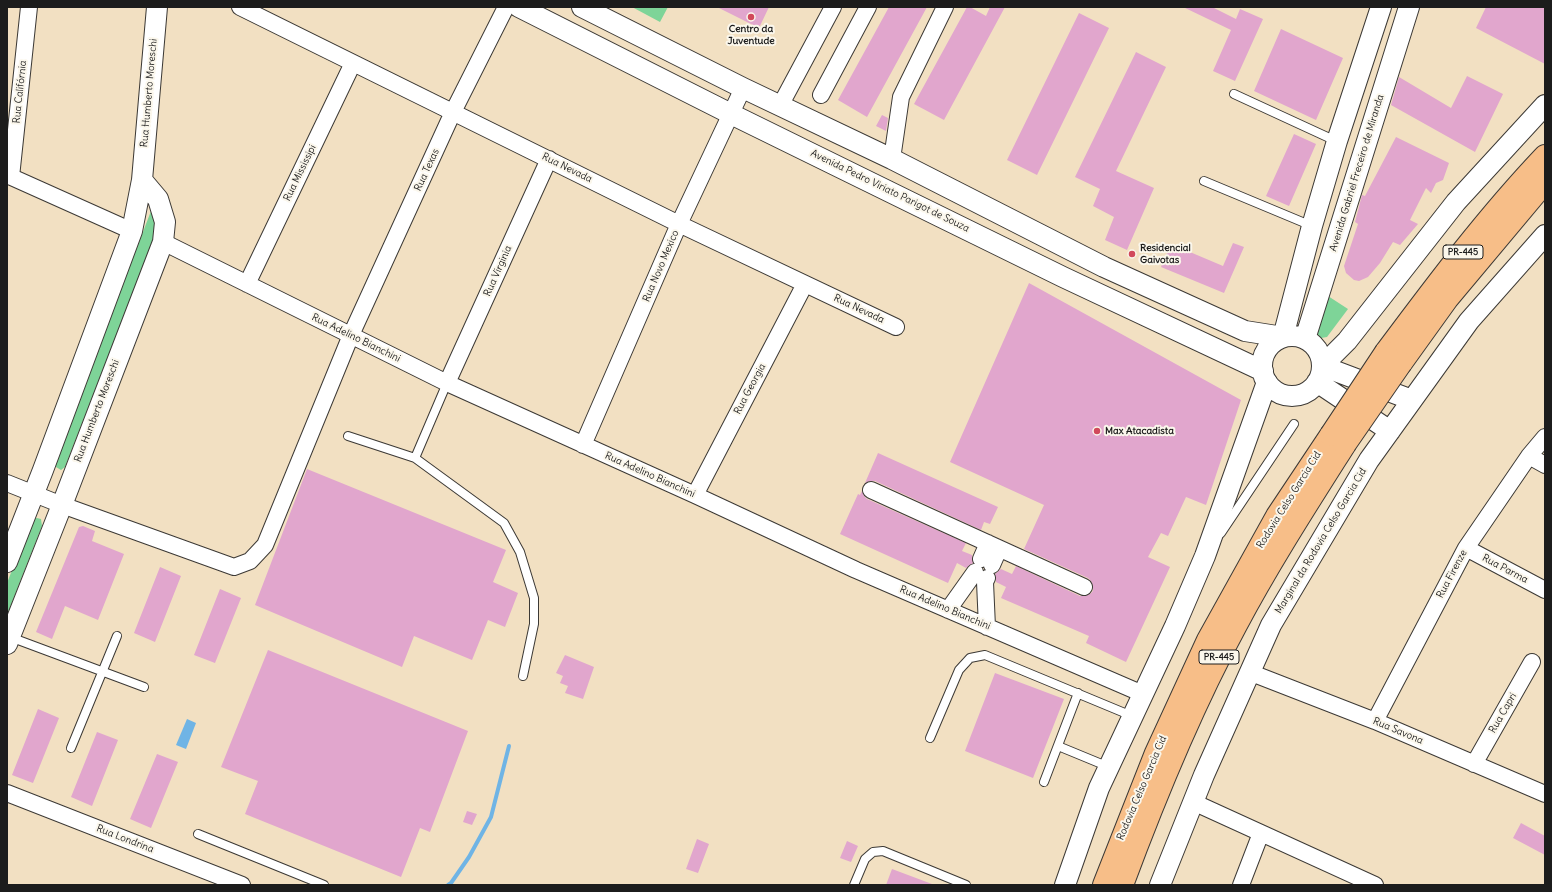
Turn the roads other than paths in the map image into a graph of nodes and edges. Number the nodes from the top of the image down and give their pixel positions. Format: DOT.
graph roads {
  1 [pos="29,7"];
  2 [pos="156,7"];
  3 [pos="240,7"];
  4 [pos="506,7"];
  5 [pos="519,7"];
  6 [pos="582,7"];
  7 [pos="833,7"];
  8 [pos="868,7"];
  9 [pos="945,7"];
  10 [pos="1381,7"];
  11 [pos="1409,7"];
  12 [pos="353,63"];
  13 [pos="743,88"];
  14 [pos="1234,94"];
  15 [pos="821,95"];
  16 [pos="1545,105"];
  17 [pos="780,106"];
  18 [pos="453,112"];
  19 [pos="731,114"];
  20 [pos="1337,141"];
  21 [pos="1545,156"];
  22 [pos="549,159"];
  23 [pos="892,159"];
  24 [pos="9,176"];
  25 [pos="142,180"];
  26 [pos="1204,181"];
  27 [pos="1545,182"];
  28 [pos="679,224"];
  29 [pos="1312,226"];
  30 [pos="132,231"];
  31 [pos="1545,235"];
  32 [pos="163,242"];
  33 [pos="1104,267"];
  34 [pos="1063,277"];
  35 [pos="247,284"];
  36 [pos="805,284"];
  37 [pos="896,327"];
  38 [pos="351,335"];
  39 [pos="1283,337"];
  40 [pos="1305,339"];
  41 [pos="1393,358"];
  42 [pos="1319,374"];
  43 [pos="1265,377"];
  44 [pos="447,383"];
  45 [pos="1412,400"];
  46 [pos="1294,424"];
  47 [pos="1390,431"];
  48 [pos="348,436"];
  49 [pos="1545,437"];
  50 [pos="1338,439"];
  51 [pos="583,445"];
  52 [pos="1528,456"];
  53 [pos="415,458"];
  54 [pos="1545,465"];
  55 [pos="7,483"];
  56 [pos="871,490"];
  57 [pos="33,493"];
  58 [pos="695,495"];
  59 [pos="62,505"];
  60 [pos="994,546"];
  61 [pos="1466,548"];
  62 [pos="1205,556"];
  63 [pos="7,562"];
  64 [pos="984,568"];
  65 [pos="1084,587"];
  66 [pos="1545,590"];
  67 [pos="948,610"];
  68 [pos="987,627"];
  69 [pos="117,636"];
  70 [pos="8,640"];
  71 [pos="1532,662"];
  72 [pos="103,672"];
  73 [pos="1249,672"];
  74 [pos="523,676"];
  75 [pos="144,687"];
  76 [pos="1078,693"];
  77 [pos="1143,694"];
  78 [pos="1133,716"];
  79 [pos="1375,721"];
  80 [pos="930,738"];
  81 [pos="1058,746"];
  82 [pos="71,748"];
  83 [pos="1474,764"];
  84 [pos="1109,767"];
  85 [pos="1044,782"];
  86 [pos="7,793"];
  87 [pos="1545,794"];
  88 [pos="1193,802"];
  89 [pos="1261,833"];
  90 [pos="198,834"];
  91 [pos="242,885"];
  92 [pos="324,885"];
  93 [pos="854,885"];
  94 [pos="966,885"];
  95 [pos="1065,885"];
  96 [pos="1104,885"];
  97 [pos="1122,885"];
  98 [pos="1160,885"];
  99 [pos="1241,885"];
  100 [pos="1375,885"];
  1 -- 24 [label="street, Rua Califórnia"];
  2 -- 25 [label="street, Rua Humberto Moreschi"];
  3 -- 12 [label="street, Rua Nevada"];
  4 -- 18 [label="street, Rua Texas"];
  5 -- 19 [label="street, Avenida Pedro Viriato Parigot de Souza"];
  6 -- 13 [label="street"];
  7 -- 17 [label="street"];
  8 -- 15 [label="street"];
  9 -- 23 [label="street"];
  10 -- 20 [label="street"];
  11 -- 40 [label="street, Avenida Gabriel Freceiro de Miranda"];
  12 -- 18 [label="street, Rua Nevada"];
  12 -- 35 [label="street, Rua Mississipi"];
  13 -- 17 [label="street"];
  13 -- 19 [label="street, Rua Novo Mexico"];
  14 -- 20 [label="lane"];
  16 -- 42 [label="street"];
  17 -- 23 [label="street"];
  18 -- 22 [label="street, Rua Nevada"];
  18 -- 38 [label="street, Rua Texas"];
  19 -- 28 [label="street, Rua Novo Mexico"];
  19 -- 34 [label="street, Avenida Pedro Viriato Parigot de Souza"];
  20 -- 29 [label="street"];
  21 -- 41 [label="highway, Rodovia Celso Garcia Cid / PR-445"];
  22 -- 28 [label="street, Rua Nevada"];
  22 -- 44 [label="street, Rua Virginia"];
  23 -- 33 [label="street"];
  24 -- 30 [label="street"];
  25 -- 30 [label="street, Rua Humberto Moreschi"];
  25 -- 32 [label="street, Rua Humberto Moreschi"];
  26 -- 29 [label="lane"];
  27 -- 41 [label="highway, Rodovia Celso Garcia Cid / PR-445"];
  28 -- 36 [label="street, Rua Nevada"];
  28 -- 51 [label="street, Rua Novo Mexico"];
  29 -- 39 [label="street"];
  30 -- 57 [label="street, Rua Humberto Moreschi"];
  31 -- 45 [label="street, Marginal da Rodovia Celso Garcia Cid"];
  32 -- 35 [label="street, Rua Adelino Bianchini"];
  32 -- 59 [label="street, Rua Humberto Moreschi"];
  33 -- 34 [label="street"];
  33 -- 39 [label="street"];
  34 -- 43 [label="street, Avenida Pedro Viriato Parigot de Souza"];
  35 -- 38 [label="street, Rua Adelino Bianchini"];
  36 -- 37 [label="street, Rua Nevada"];
  36 -- 58 [label="street, Rua Georgia"];
  38 -- 44 [label="street, Rua Adelino Bianchini"];
  38 -- 59 [label="street, Rua Texas"];
  39 -- 40 [label="street"];
  39 -- 43 [label="street"];
  40 -- 42 [label="street"];
  41 -- 50 [label="highway, Rodovia Celso Garcia Cid / PR-445, bridge"];
  42 -- 43 [label="street"];
  42 -- 45 [label="street"];
  42 -- 47 [label="street"];
  43 -- 62 [label="street"];
  44 -- 51 [label="street, Rua Adelino Bianchini"];
  44 -- 53 [label="lane"];
  45 -- 47 [label="street, Marginal da Rodovia Celso Garcia Cid"];
  46 -- 62 [label="lane"];
  47 -- 73 [label="street, Marginal da Rodovia Celso Garcia Cid"];
  48 -- 53 [label="lane"];
  49 -- 52 [label="street, Rua Firenze"];
  50 -- 96 [label="highway, Rodovia Celso Garcia Cid / PR-445"];
  50 -- 97 [label="highway, Rodovia Celso Garcia Cid / PR-445"];
  51 -- 58 [label="street, Rua Adelino Bianchini"];
  52 -- 54 [label="street"];
  52 -- 61 [label="street, Rua Firenze"];
  53 -- 74 [label="lane"];
  55 -- 57 [label="street, Rua Texas"];
  56 -- 60 [label="street"];
  57 -- 59 [label="street, Rua Texas"];
  57 -- 63 [label="street, Rua Humberto Moreschi"];
  58 -- 67 [label="street, Rua Adelino Bianchini"];
  59 -- 70 [label="street, Rua Humberto Moreschi"];
  60 -- 64 [label="street"];
  60 -- 65 [label="street"];
  61 -- 66 [label="street, Rua Parma"];
  61 -- 79 [label="street, Rua Firenze"];
  62 -- 77 [label="street"];
  64 -- 67 [label="street"];
  64 -- 68 [label="street"];
  67 -- 68 [label="street, Rua Adelino Bianchini"];
  68 -- 77 [label="street, Rua Adelino Bianchini"];
  69 -- 72 [label="lane"];
  70 -- 72 [label="lane"];
  71 -- 83 [label="street, Rua Capri"];
  72 -- 75 [label="lane"];
  72 -- 82 [label="lane"];
  73 -- 79 [label="street, Rua Savona"];
  73 -- 88 [label="street, Marginal da Rodovia Celso Garcia Cid"];
  76 -- 78 [label="lane"];
  76 -- 80 [label="lane"];
  76 -- 81 [label="lane"];
  77 -- 78 [label="street"];
  78 -- 84 [label="street"];
  79 -- 83 [label="street, Rua Savona"];
  81 -- 84 [label="lane"];
  81 -- 85 [label="lane"];
  83 -- 87 [label="street, Rua Savona"];
  84 -- 95 [label="street"];
  86 -- 91 [label="street, Rua Londrina"];
  88 -- 89 [label="street"];
  88 -- 98 [label="street, Marginal da Rodovia Celso Garcia Cid"];
  89 -- 99 [label="street"];
  89 -- 100 [label="street"];
  90 -- 92 [label="lane"];
  93 -- 94 [label="lane"];
}
